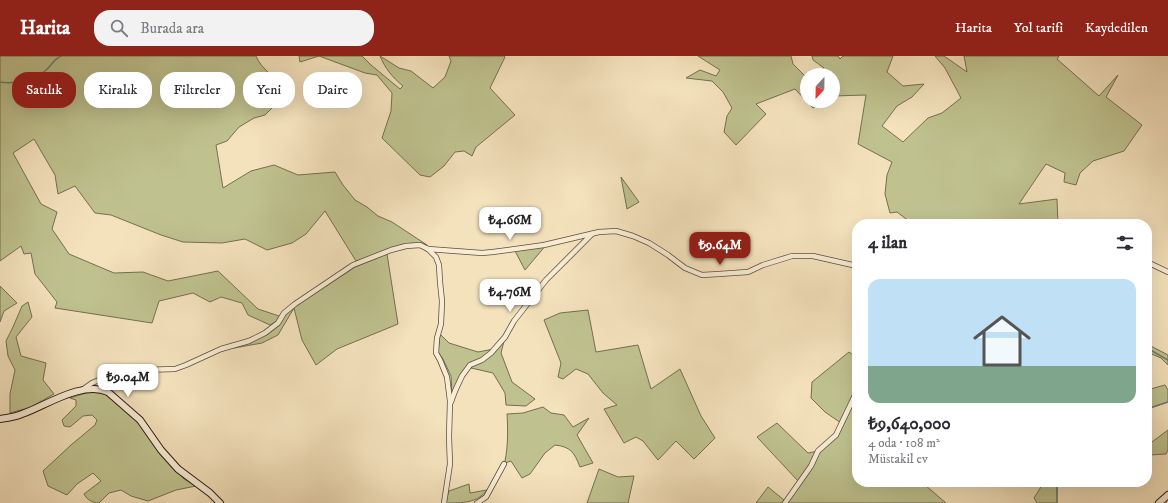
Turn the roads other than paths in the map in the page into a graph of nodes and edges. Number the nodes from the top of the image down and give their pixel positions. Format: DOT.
graph roads {
  1 [pos="592,234"];
  2 [pos="428,248"];
  3 [pos="1152,264"];
  4 [pos="852,265"];
  5 [pos="1168,272"];
  6 [pos="79,391"];
  7 [pos="852,401"];
  8 [pos="450,404"];
  9 [pos="0,418"];
  10 [pos="504,464"];
  11 [pos="1168,495"];
  12 [pos="220,503"];
  13 [pos="444,503"];
  14 [pos="477,503"];
  15 [pos="785,503"];
  16 [pos="1159,503"];
  1 -- 2 [label="street"];
  1 -- 4 [label="street"];
  1 -- 8 [label="street"];
  2 -- 6 [label="street"];
  2 -- 8 [label="street"];
  3 -- 5 [label="street"];
  6 -- 9 [label="street"];
  6 -- 12 [label="street"];
  7 -- 15 [label="street"];
  8 -- 13 [label="street"];
  10 -- 14 [label="street"];
  11 -- 16 [label="street"];
}
